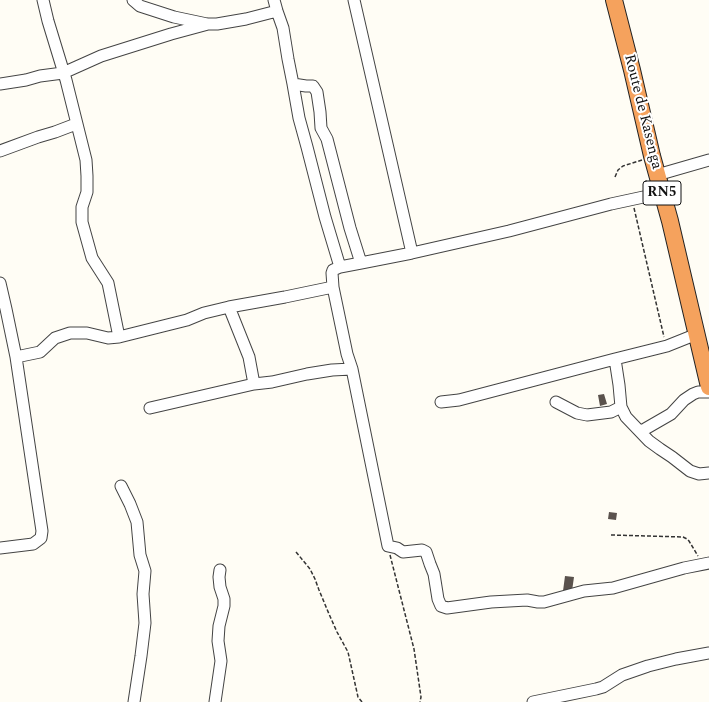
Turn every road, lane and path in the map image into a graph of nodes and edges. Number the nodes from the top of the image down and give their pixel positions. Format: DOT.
graph roads {
  1 [pos="43,0"];
  2 [pos="133,0"];
  3 [pos="274,0"];
  4 [pos="354,0"];
  5 [pos="614,0"];
  6 [pos="277,11"];
  7 [pos="208,24"];
  8 [pos="63,74"];
  9 [pos="0,84"];
  10 [pos="294,84"];
  11 [pos="76,124"];
  12 [pos="0,151"];
  13 [pos="652,156"];
  14 [pos="709,160"];
  15 [pos="657,175"];
  16 [pos="615,177"];
  17 [pos="662,193"];
  18 [pos="633,200"];
  19 [pos="412,253"];
  20 [pos="361,263"];
  21 [pos="340,267"];
  22 [pos="0,282"];
  23 [pos="333,287"];
  24 [pos="229,307"];
  25 [pos="3,309"];
  26 [pos="697,334"];
  27 [pos="119,337"];
  28 [pos="667,346"];
  29 [pos="16,357"];
  30 [pos="615,359"];
  31 [pos="352,369"];
  32 [pos="254,384"];
  33 [pos="709,387"];
  34 [pos="709,392"];
  35 [pos="440,402"];
  36 [pos="556,402"];
  37 [pos="621,407"];
  38 [pos="150,408"];
  39 [pos="640,430"];
  40 [pos="709,473"];
  41 [pos="121,486"];
  42 [pos="611,535"];
  43 [pos="388,546"];
  44 [pos="0,548"];
  45 [pos="296,552"];
  46 [pos="706,564"];
  47 [pos="220,570"];
  48 [pos="709,653"];
  49 [pos="134,702"];
  50 [pos="215,702"];
  51 [pos="362,702"];
  52 [pos="420,702"];
  53 [pos="533,702"];
  1 -- 8 [label="street"];
  2 -- 7 [label="street"];
  3 -- 6 [label="street"];
  4 -- 19 [label="street"];
  5 -- 13 [label="highway, Route de Kasenga / RN5"];
  6 -- 7 [label="street"];
  6 -- 10 [label="street"];
  7 -- 8 [label="street"];
  8 -- 9 [label="street"];
  8 -- 11 [label="street"];
  10 -- 20 [label="street"];
  10 -- 21 [label="street"];
  11 -- 12 [label="street"];
  11 -- 27 [label="street"];
  13 -- 15 [label="highway, Route de Kasenga / RN5"];
  13 -- 16 [label="path"];
  14 -- 15 [label="street"];
  15 -- 17 [label="highway, Route de Kasenga / RN5"];
  17 -- 18 [label="street"];
  17 -- 26 [label="highway, Route de Kasenga / RN5"];
  18 -- 19 [label="street"];
  18 -- 28 [label="path"];
  19 -- 20 [label="street"];
  20 -- 21 [label="street"];
  21 -- 23 [label="street"];
  22 -- 25 [label="street"];
  23 -- 24 [label="street"];
  23 -- 31 [label="street"];
  24 -- 27 [label="street"];
  24 -- 32 [label="street"];
  25 -- 29 [label="street"];
  26 -- 28 [label="street"];
  26 -- 33 [label="highway, Route de Kasenga / RN5"];
  27 -- 29 [label="street"];
  28 -- 30 [label="street"];
  29 -- 44 [label="street"];
  30 -- 35 [label="street"];
  30 -- 37 [label="street"];
  31 -- 32 [label="street"];
  31 -- 43 [label="street"];
  32 -- 38 [label="street"];
  34 -- 39 [label="street"];
  36 -- 37 [label="street"];
  37 -- 39 [label="street"];
  39 -- 40 [label="street"];
  41 -- 49 [label="street"];
  42 -- 46 [label="path"];
  43 -- 46 [label="street"];
  43 -- 52 [label="path"];
  45 -- 51 [label="path"];
  47 -- 50 [label="street"];
  48 -- 53 [label="street"];
}
